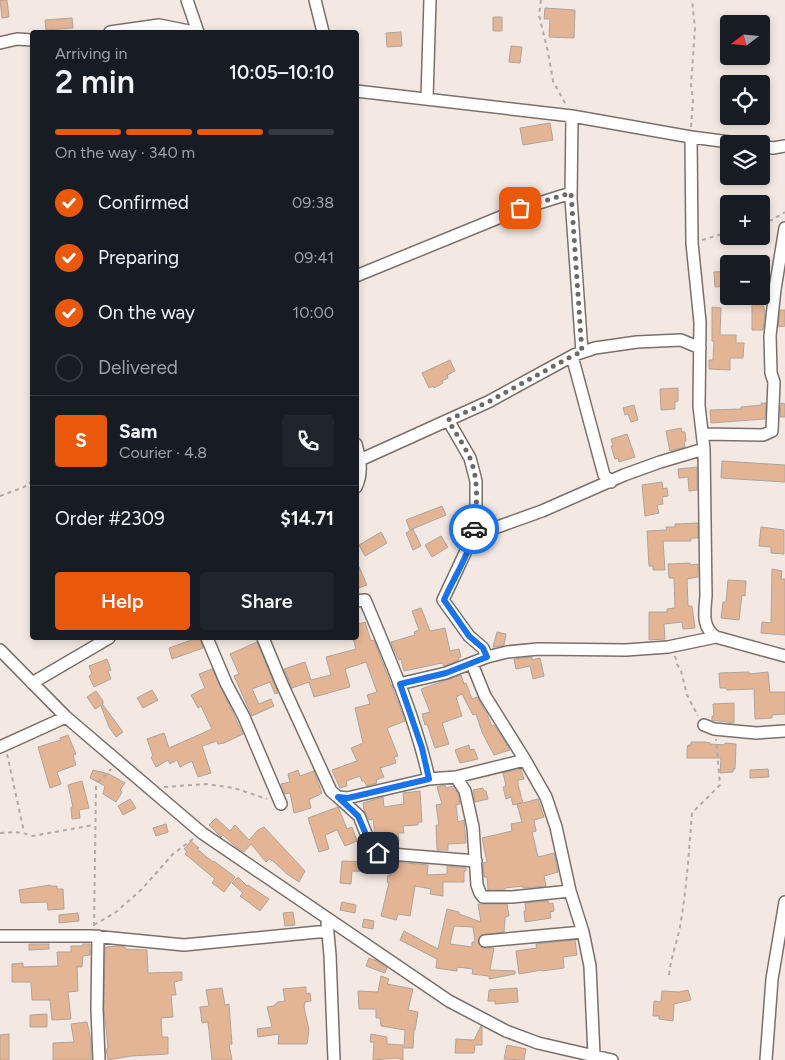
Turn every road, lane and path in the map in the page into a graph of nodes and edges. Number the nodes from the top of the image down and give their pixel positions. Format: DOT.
graph roads {
  1 [pos="187,0"];
  2 [pos="315,0"];
  3 [pos="430,0"];
  4 [pos="541,0"];
  5 [pos="692,0"];
  6 [pos="124,30"];
  7 [pos="185,30"];
  8 [pos="195,30"];
  9 [pos="322,30"];
  10 [pos="30,40"];
  11 [pos="0,43"];
  12 [pos="359,91"];
  13 [pos="427,98"];
  14 [pos="572,116"];
  15 [pos="691,137"];
  16 [pos="720,141"];
  17 [pos="785,146"];
  18 [pos="770,148"];
  19 [pos="571,193"];
  20 [pos="785,212"];
  21 [pos="770,220"];
  22 [pos="785,228"];
  23 [pos="720,235"];
  24 [pos="692,243"];
  25 [pos="359,275"];
  26 [pos="700,348"];
  27 [pos="577,354"];
  28 [pos="448,420"];
  29 [pos="703,434"];
  30 [pos="704,449"];
  31 [pos="359,456"];
  32 [pos="360,460"];
  33 [pos="359,476"];
  34 [pos="30,482"];
  35 [pos="610,482"];
  36 [pos="0,496"];
  37 [pos="472,538"];
  38 [pos="359,601"];
  39 [pos="704,619"];
  40 [pos="716,637"];
  41 [pos="106,640"];
  42 [pos="208,640"];
  43 [pos="264,640"];
  44 [pos="692,642"];
  45 [pos="675,645"];
  46 [pos="0,650"];
  47 [pos="785,656"];
  48 [pos="487,657"];
  49 [pos="472,664"];
  50 [pos="32,683"];
  51 [pos="400,684"];
  52 [pos="66,717"];
  53 [pos="704,725"];
  54 [pos="785,731"];
  55 [pos="3,745"];
  56 [pos="526,760"];
  57 [pos="119,762"];
  58 [pos="456,777"];
  59 [pos="429,779"];
  60 [pos="152,788"];
  61 [pos="338,797"];
  62 [pos="281,804"];
  63 [pos="94,825"];
  64 [pos="24,832"];
  65 [pos="0,833"];
  66 [pos="202,833"];
  67 [pos="476,861"];
  68 [pos="570,891"];
  69 [pos="785,902"];
  70 [pos="326,917"];
  71 [pos="328,931"];
  72 [pos="95,932"];
  73 [pos="583,932"];
  74 [pos="0,936"];
  75 [pos="485,940"];
  76 [pos="669,975"];
  77 [pos="594,1055"];
  78 [pos="99,1060"];
  79 [pos="334,1060"];
  80 [pos="612,1060"];
  81 [pos="766,1060"];
  1 -- 8 [label="street"];
  2 -- 9 [label="street"];
  3 -- 13 [label="street"];
  4 -- 14 [label="path"];
  5 -- 15 [label="path"];
  6 -- 7 [label="street"];
  10 -- 11 [label="street"];
  12 -- 13 [label="street"];
  13 -- 14 [label="street"];
  14 -- 15 [label="street"];
  14 -- 19 [label="street"];
  15 -- 16 [label="street"];
  15 -- 24 [label="street"];
  17 -- 18 [label="street"];
  19 -- 25 [label="street"];
  19 -- 27 [label="street"];
  20 -- 21 [label="path"];
  22 -- 29 [label="street"];
  23 -- 24 [label="path"];
  24 -- 26 [label="street"];
  26 -- 27 [label="street"];
  26 -- 29 [label="street"];
  27 -- 28 [label="street"];
  27 -- 35 [label="street"];
  28 -- 32 [label="street"];
  28 -- 37 [label="street"];
  29 -- 30 [label="street"];
  30 -- 35 [label="street"];
  30 -- 39 [label="street"];
  31 -- 32 [label="street"];
  32 -- 33 [label="street"];
  34 -- 36 [label="path"];
  35 -- 37 [label="street"];
  37 -- 48 [label="street"];
  38 -- 51 [label="street"];
  39 -- 40 [label="street"];
  39 -- 44 [label="street"];
  40 -- 44 [label="street"];
  40 -- 47 [label="street"];
  41 -- 50 [label="street"];
  42 -- 62 [label="street"];
  43 -- 61 [label="street"];
  44 -- 45 [label="street"];
  45 -- 48 [label="street"];
  45 -- 53 [label="path"];
  46 -- 50 [label="street"];
  48 -- 49 [label="street"];
  49 -- 51 [label="street"];
  49 -- 56 [label="street"];
  50 -- 52 [label="street"];
  51 -- 59 [label="street"];
  52 -- 55 [label="street"];
  52 -- 57 [label="street"];
  53 -- 54 [label="street"];
  53 -- 76 [label="path"];
  55 -- 64 [label="path"];
  56 -- 58 [label="street"];
  56 -- 68 [label="street"];
  57 -- 60 [label="street"];
  57 -- 63 [label="path"];
  58 -- 59 [label="street"];
  58 -- 67 [label="street"];
  59 -- 61 [label="street"];
  60 -- 62 [label="path"];
  60 -- 66 [label="street"];
  61 -- 67 [label="street"];
  63 -- 64 [label="path"];
  63 -- 72 [label="path"];
  64 -- 65 [label="path"];
  66 -- 70 [label="street"];
  66 -- 72 [label="path"];
  67 -- 68 [label="street"];
  68 -- 73 [label="street"];
  69 -- 81 [label="street"];
  70 -- 71 [label="street"];
  70 -- 77 [label="street"];
  71 -- 72 [label="street"];
  71 -- 79 [label="street"];
  72 -- 74 [label="street"];
  72 -- 78 [label="street"];
  73 -- 75 [label="street"];
  73 -- 77 [label="street"];
  77 -- 80 [label="street"];
}
